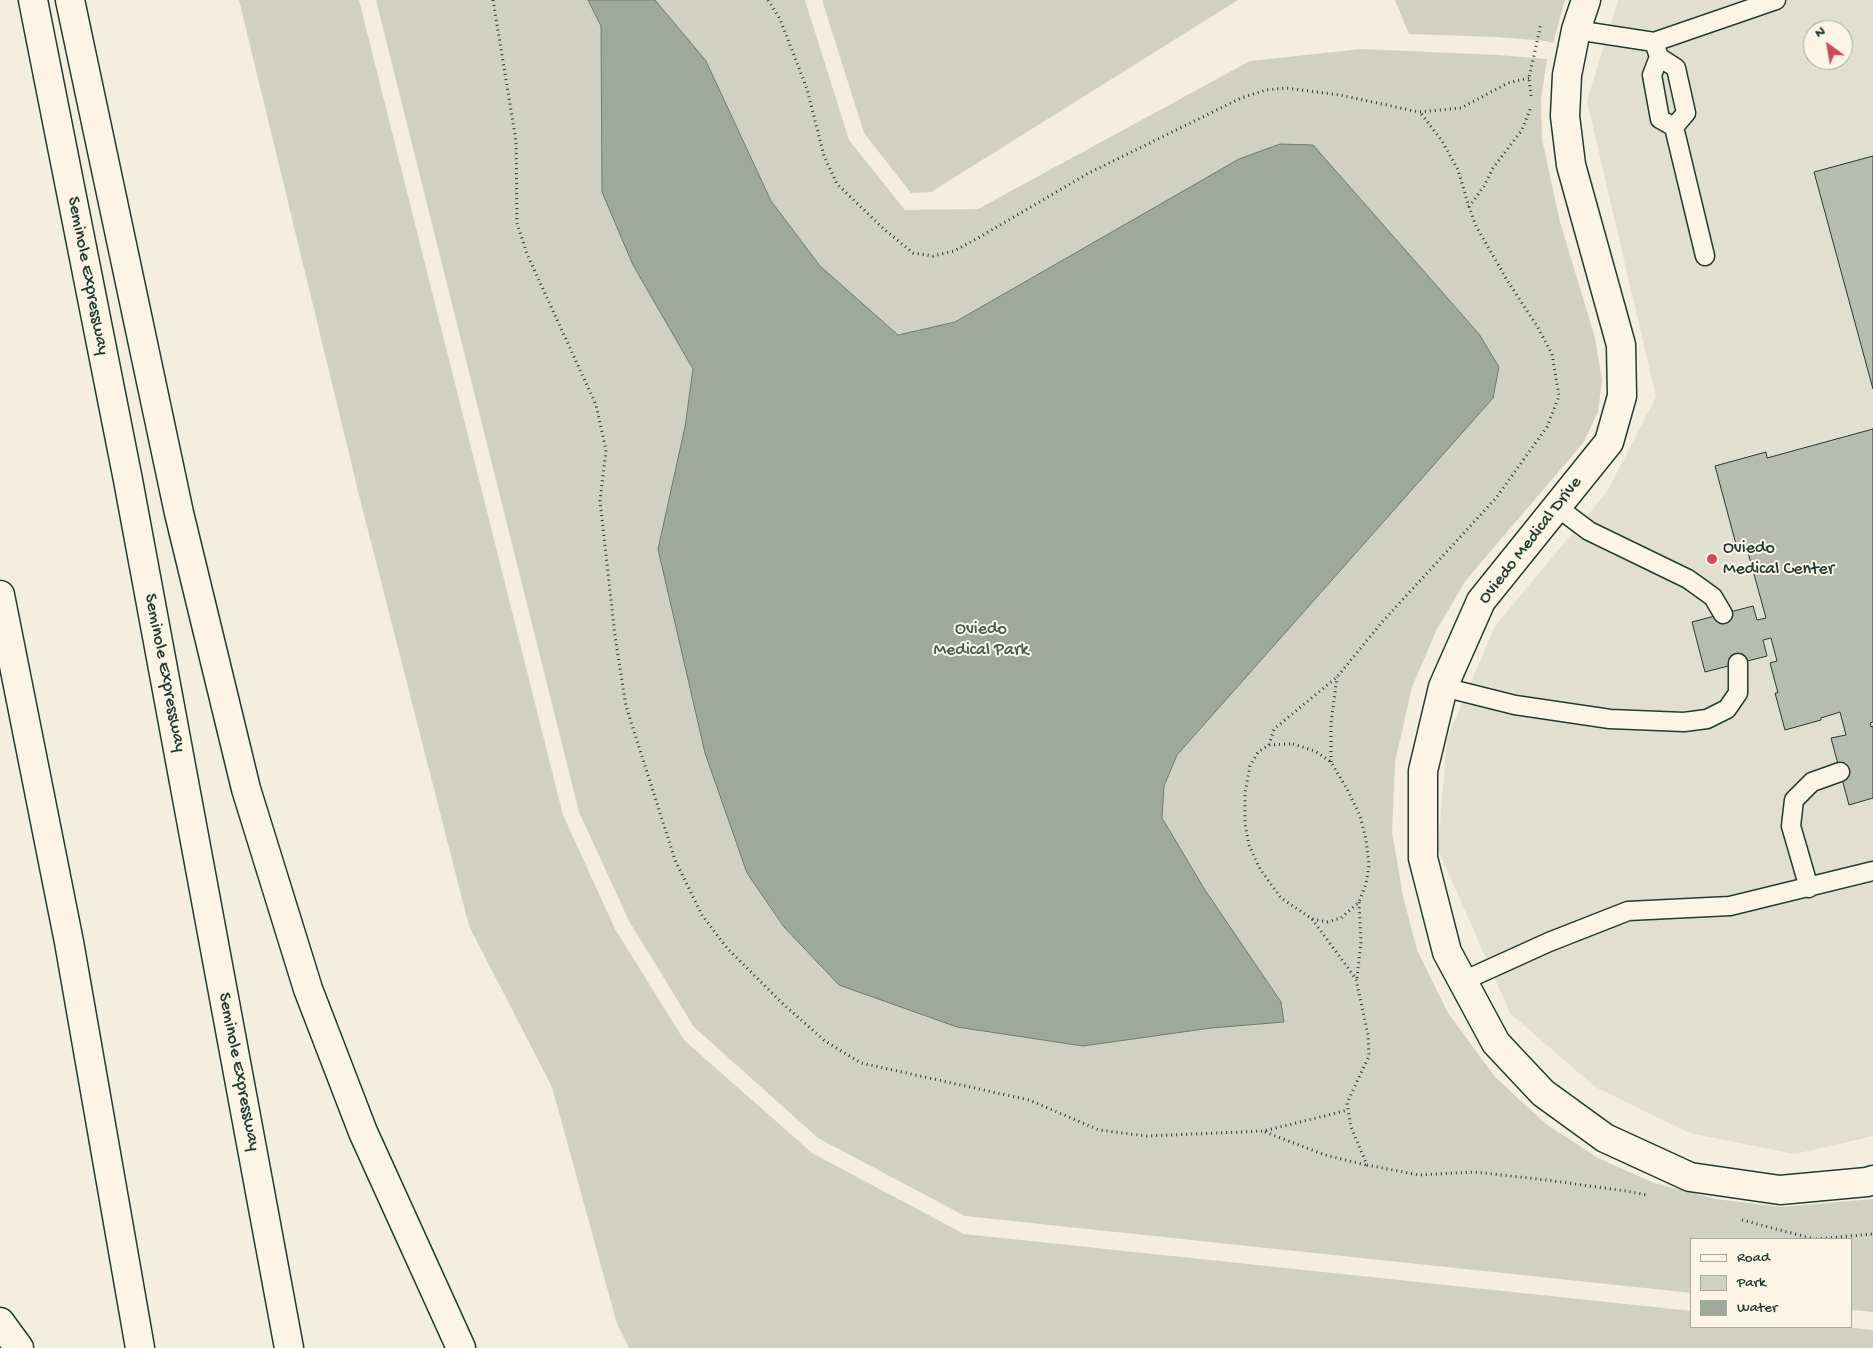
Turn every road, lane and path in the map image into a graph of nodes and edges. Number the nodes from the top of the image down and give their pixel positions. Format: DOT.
graph roads {
  1 [pos="33,0"];
  2 [pos="70,0"];
  3 [pos="493,0"];
  4 [pos="768,0"];
  5 [pos="1586,0"];
  6 [pos="1776,0"];
  7 [pos="1544,17"];
  8 [pos="1576,30"];
  9 [pos="1656,50"];
  10 [pos="1529,78"];
  11 [pos="1419,112"];
  12 [pos="1674,127"];
  13 [pos="1468,207"];
  14 [pos="1705,256"];
  15 [pos="1557,507"];
  16 [pos="0,595"];
  17 [pos="1723,614"];
  18 [pos="1738,663"];
  19 [pos="1337,677"];
  20 [pos="1443,687"];
  21 [pos="1269,745"];
  22 [pos="1332,762"];
  23 [pos="1840,772"];
  24 [pos="1873,871"];
  25 [pos="1808,888"];
  26 [pos="1359,902"];
  27 [pos="1312,919"];
  28 [pos="1356,979"];
  29 [pos="1462,981"];
  30 [pos="1348,1110"];
  31 [pos="1264,1131"];
  32 [pos="1367,1165"];
  33 [pos="1873,1180"];
  34 [pos="1654,1197"];
  35 [pos="1737,1219"];
  36 [pos="1873,1234"];
  37 [pos="1811,1238"];
  38 [pos="1827,1238"];
  39 [pos="0,1322"];
  40 [pos="19,1348"];
  41 [pos="140,1348"];
  42 [pos="289,1348"];
  43 [pos="461,1348"];
  1 -- 42 [label="main road, Seminole Expressway"];
  2 -- 43 [label="main road"];
  3 -- 31 [label="path"];
  4 -- 11 [label="path"];
  5 -- 8 [label="main road, Oviedo Medical Drive"];
  6 -- 9 [label="lane"];
  7 -- 10 [label="path"];
  8 -- 9 [label="lane"];
  8 -- 15 [label="main road, Oviedo Medical Drive"];
  9 -- 12 [label="lane"];
  9 -- 12 [label="lane"];
  10 -- 11 [label="path"];
  10 -- 13 [label="path"];
  11 -- 13 [label="path"];
  12 -- 14 [label="lane"];
  13 -- 19 [label="path"];
  15 -- 17 [label="lane"];
  15 -- 20 [label="main road, Oviedo Medical Drive"];
  16 -- 41 [label="main road"];
  18 -- 20 [label="lane"];
  19 -- 21 [label="path"];
  19 -- 22 [label="path"];
  20 -- 29 [label="main road, Oviedo Medical Drive"];
  21 -- 22 [label="path"];
  21 -- 27 [label="path"];
  22 -- 26 [label="path"];
  23 -- 25 [label="lane"];
  24 -- 25 [label="lane"];
  25 -- 29 [label="lane"];
  26 -- 27 [label="path"];
  26 -- 28 [label="path"];
  27 -- 28 [label="path"];
  28 -- 30 [label="path"];
  29 -- 33 [label="main road, Oviedo Medical Drive"];
  30 -- 31 [label="path"];
  30 -- 32 [label="path"];
  31 -- 32 [label="path"];
  32 -- 34 [label="path"];
  35 -- 37 [label="path"];
  36 -- 38 [label="path"];
  39 -- 40 [label="main road"];
}
